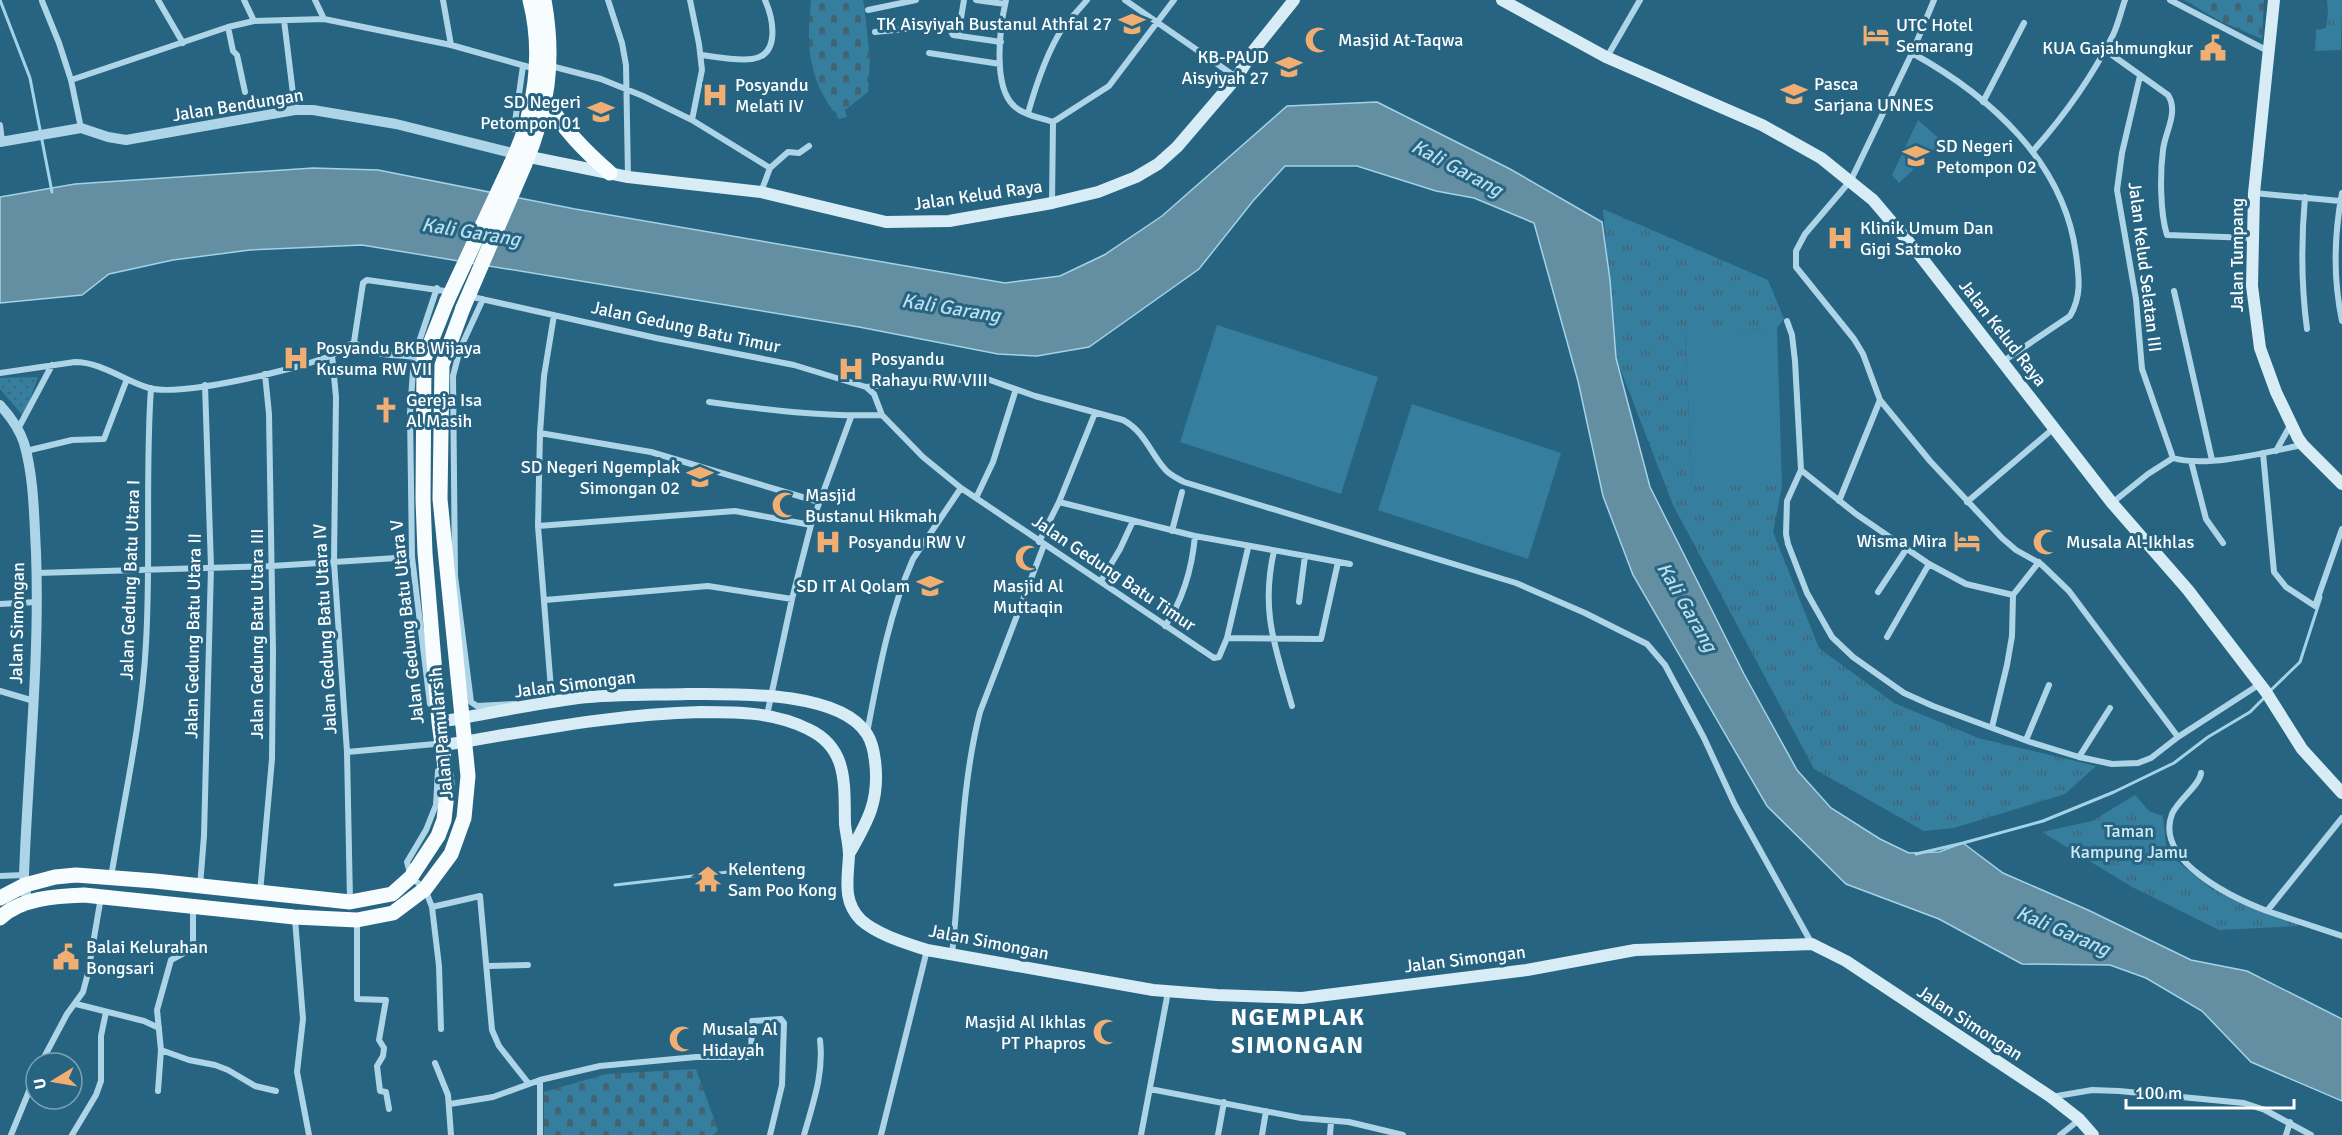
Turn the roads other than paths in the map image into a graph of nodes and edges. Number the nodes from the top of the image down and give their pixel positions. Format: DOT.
graph roads {
  1 [pos="158,0"];
  2 [pos="244,0"];
  3 [pos="315,0"];
  4 [pos="443,0"];
  5 [pos="530,0"];
  6 [pos="544,0"];
  7 [pos="608,0"];
  8 [pos="690,0"];
  9 [pos="765,0"];
  10 [pos="916,0"];
  11 [pos="964,0"];
  12 [pos="976,0"];
  13 [pos="1087,0"];
  14 [pos="1125,0"];
  15 [pos="1174,0"];
  16 [pos="1294,0"];
  17 [pos="1502,0"];
  18 [pos="1640,0"];
  19 [pos="1934,0"];
  20 [pos="2125,0"];
  21 [pos="2170,0"];
  22 [pos="2274,0"];
  23 [pos="42,1"];
  24 [pos="1006,2"];
  25 [pos="868,10"];
  26 [pos="324,19"];
  27 [pos="284,20"];
  28 [pos="254,21"];
  29 [pos="1159,23"];
  30 [pos="2024,23"];
  31 [pos="228,27"];
  32 [pos="875,32"];
  33 [pos="958,36"];
  34 [pos="1001,42"];
  35 [pos="183,44"];
  36 [pos="451,45"];
  37 [pos="2105,50"];
  38 [pos="2269,51"];
  39 [pos="929,53"];
  40 [pos="1912,53"];
  41 [pos="701,55"];
  42 [pos="1606,57"];
  43 [pos="999,64"];
  44 [pos="537,67"];
  45 [pos="2140,76"];
  46 [pos="1237,77"];
  47 [pos="70,80"];
  48 [pos="626,89"];
  49 [pos="245,92"];
  50 [pos="546,100"];
  51 [pos="1983,102"];
  52 [pos="295,110"];
  53 [pos="1028,113"];
  54 [pos="692,120"];
  55 [pos="1053,122"];
  56 [pos="0,125"];
  57 [pos="76,128"];
  58 [pos="514,129"];
  59 [pos="1,142"];
  60 [pos="809,146"];
  61 [pos="2033,151"];
  62 [pos="520,160"];
  63 [pos="770,168"];
  64 [pos="610,173"];
  65 [pos="628,177"];
  66 [pos="1851,180"];
  67 [pos="760,192"];
  68 [pos="2254,193"];
  69 [pos="2342,193"];
  70 [pos="2305,197"];
  71 [pos="2340,201"];
  72 [pos="1052,203"];
  73 [pos="2252,238"];
  74 [pos="437,288"];
  75 [pos="2174,291"];
  76 [pos="483,299"];
  77 [pos="554,315"];
  78 [pos="1788,321"];
  79 [pos="2342,321"];
  80 [pos="2307,328"];
  81 [pos="354,342"];
  82 [pos="332,355"];
  83 [pos="414,357"];
  84 [pos="2002,362"];
  85 [pos="52,365"];
  86 [pos="0,373"];
  87 [pos="265,374"];
  88 [pos="127,379"];
  89 [pos="205,385"];
  90 [pos="866,387"];
  91 [pos="151,388"];
  92 [pos="1016,389"];
  93 [pos="1880,400"];
  94 [pos="709,402"];
  95 [pos="0,405"];
  96 [pos="1095,413"];
  97 [pos="882,415"];
  98 [pos="851,417"];
  99 [pos="2291,424"];
  100 [pos="2054,428"];
  101 [pos="18,429"];
  102 [pos="540,432"];
  103 [pos="2303,445"];
  104 [pos="26,451"];
  105 [pos="2276,451"];
  106 [pos="2263,453"];
  107 [pos="2173,458"];
  108 [pos="2212,460"];
  109 [pos="2191,461"];
  110 [pos="1800,470"];
  111 [pos="2342,484"];
  112 [pos="961,488"];
  113 [pos="1182,492"];
  114 [pos="976,498"];
  115 [pos="423,499"];
  116 [pos="440,499"];
  117 [pos="1839,501"];
  118 [pos="819,502"];
  119 [pos="1059,502"];
  120 [pos="1967,502"];
  121 [pos="2112,503"];
  122 [pos="1133,521"];
  123 [pos="811,525"];
  124 [pos="538,526"];
  125 [pos="2342,529"];
  126 [pos="1172,531"];
  127 [pos="1195,536"];
  128 [pos="1041,543"];
  129 [pos="2223,543"];
  130 [pos="1248,548"];
  131 [pos="1907,548"];
  132 [pos="1274,551"];
  133 [pos="1305,556"];
  134 [pos="412,557"];
  135 [pos="334,562"];
  136 [pos="1338,562"];
  137 [pos="2039,562"];
  138 [pos="1350,564"];
  139 [pos="1929,564"];
  140 [pos="272,566"];
  141 [pos="211,567"];
  142 [pos="148,570"];
  143 [pos="37,573"];
  144 [pos="1101,581"];
  145 [pos="1878,592"];
  146 [pos="2013,595"];
  147 [pos="792,599"];
  148 [pos="545,600"];
  149 [pos="37,602"];
  150 [pos="1299,602"];
  151 [pos="0,604"];
  152 [pos="1165,626"];
  153 [pos="1887,637"];
  154 [pos="1227,639"];
  155 [pos="1274,640"];
  156 [pos="2049,685"];
  157 [pos="2263,688"];
  158 [pos="0,691"];
  159 [pos="771,695"];
  160 [pos="34,701"];
  161 [pos="552,702"];
  162 [pos="1292,706"];
  163 [pos="519,708"];
  164 [pos="2110,708"];
  165 [pos="767,715"];
  166 [pos="460,718"];
  167 [pos="440,722"];
  168 [pos="1992,727"];
  169 [pos="867,734"];
  170 [pos="2178,738"];
  171 [pos="2026,740"];
  172 [pos="463,742"];
  173 [pos="439,744"];
  174 [pos="347,753"];
  175 [pos="2079,757"];
  176 [pos="2201,773"];
  177 [pos="2342,793"];
  178 [pos="2342,818"];
  179 [pos="849,854"];
  180 [pos="0,876"];
  181 [pos="411,877"];
  182 [pos="110,878"];
  183 [pos="24,880"];
  184 [pos="200,886"];
  185 [pos="425,889"];
  186 [pos="260,893"];
  187 [pos="101,895"];
  188 [pos="0,898"];
  189 [pos="350,902"];
  190 [pos="27,903"];
  191 [pos="193,906"];
  192 [pos="432,907"];
  193 [pos="2267,911"];
  194 [pos="294,917"];
  195 [pos="0,918"];
  196 [pos="357,920"];
  197 [pos="2342,936"];
  198 [pos="1812,944"];
  199 [pos="927,950"];
  200 [pos="951,955"];
  201 [pos="528,965"];
  202 [pos="488,966"];
  203 [pos="1168,992"];
  204 [pos="76,1004"];
  205 [pos="106,1012"];
  206 [pos="159,1028"];
  207 [pos="441,1029"];
  208 [pos="820,1040"];
  209 [pos="161,1050"];
  210 [pos="48,1051"];
  211 [pos="435,1063"];
  212 [pos="540,1080"];
  213 [pos="529,1084"];
  214 [pos="1150,1089"];
  215 [pos="158,1090"];
  216 [pos="276,1090"];
  217 [pos="2050,1097"];
  218 [pos="1224,1102"];
  219 [pos="24,1103"];
  220 [pos="450,1104"];
  221 [pos="389,1109"];
  222 [pos="1266,1111"];
  223 [pos="2079,1119"];
  224 [pos="1331,1122"];
  225 [pos="2290,1122"];
  226 [pos="1374,1132"];
  227 [pos="11,1135"];
  228 [pos="72,1135"];
  229 [pos="309,1135"];
  230 [pos="451,1135"];
  231 [pos="540,1135"];
  232 [pos="770,1135"];
  233 [pos="804,1135"];
  234 [pos="880,1135"];
  235 [pos="1141,1135"];
  236 [pos="1218,1135"];
  237 [pos="1262,1135"];
  238 [pos="1330,1135"];
  239 [pos="1402,1135"];
  240 [pos="2060,1135"];
  241 [pos="2094,1135"];
  242 [pos="2286,1135"];
  243 [pos="2311,1135"];
  1 -- 35 [label="street"];
  2 -- 28 [label="street"];
  3 -- 26 [label="street"];
  4 -- 36 [label="street"];
  5 -- 44 [label="highway"];
  6 -- 44 [label="highway"];
  7 -- 48 [label="street"];
  8 -- 41 [label="street"];
  9 -- 41 [label="street"];
  10 -- 25 [label="street"];
  11 -- 33 [label="street"];
  12 -- 24 [label="street"];
  13 -- 53 [label="street"];
  14 -- 29 [label="street"];
  15 -- 29 [label="street"];
  16 -- 46 [label="main road, Jalan Kelud Raya"];
  17 -- 42 [label="main road, Jalan Kelud Raya"];
  18 -- 42 [label="street"];
  19 -- 40 [label="street"];
  20 -- 37 [label="street"];
  21 -- 38 [label="street"];
  22 -- 38 [label="main road, Jalan Tumpang"];
  23 -- 47 [label="street"];
  24 -- 34 [label="street"];
  26 -- 27 [label="street"];
  26 -- 36 [label="street"];
  27 -- 28 [label="street"];
  27 -- 52 [label="street"];
  28 -- 31 [label="street"];
  29 -- 46 [label="street"];
  29 -- 55 [label="street"];
  30 -- 51 [label="street"];
  31 -- 35 [label="street"];
  31 -- 49 [label="street"];
  32 -- 33 [label="street"];
  33 -- 34 [label="street"];
  34 -- 43 [label="street"];
  35 -- 47 [label="street"];
  36 -- 44 [label="street"];
  37 -- 45 [label="street"];
  37 -- 61 [label="street"];
  38 -- 68 [label="main road, Jalan Tumpang"];
  39 -- 43 [label="street"];
  40 -- 51 [label="street"];
  40 -- 66 [label="street"];
  41 -- 54 [label="street"];
  42 -- 66 [label="main road, Jalan Kelud Raya"];
  43 -- 53 [label="street"];
  44 -- 48 [label="street"];
  44 -- 50 [label="highway"];
  44 -- 58 [label="street"];
  44 -- 62 [label="highway"];
  45 -- 73 [label="street"];
  45 -- 107 [label="street, Jalan Kelud Selatan III"];
  46 -- 72 [label="main road, Jalan Kelud Raya"];
  47 -- 57 [label="street"];
  48 -- 54 [label="street"];
  48 -- 65 [label="street"];
  50 -- 62 [label="highway"];
  50 -- 64 [label="highway"];
  51 -- 61 [label="street"];
  52 -- 57 [label="street, Jalan Bendungan"];
  52 -- 62 [label="street, Jalan Bendungan"];
  53 -- 55 [label="street"];
  54 -- 63 [label="street"];
  55 -- 72 [label="street"];
  56 -- 59 [label="street"];
  57 -- 59 [label="street, Jalan Bendungan"];
  60 -- 63 [label="street"];
  61 -- 84 [label="street"];
  62 -- 64 [label="main road, Jalan Kelud Raya"];
  62 -- 115 [label="highway, Jalan Pamularsih, bridge"];
  62 -- 116 [label="highway, Jalan Pamularsih, bridge"];
  63 -- 67 [label="street"];
  64 -- 65 [label="main road, Jalan Kelud Raya"];
  65 -- 67 [label="main road, Jalan Kelud Raya"];
  66 -- 84 [label="main road, Jalan Kelud Raya"];
  66 -- 93 [label="street"];
  67 -- 72 [label="main road, Jalan Kelud Raya"];
  68 -- 70 [label="street"];
  68 -- 73 [label="main road, Jalan Tumpang"];
  69 -- 71 [label="street"];
  70 -- 71 [label="street"];
  70 -- 80 [label="street"];
  71 -- 79 [label="street"];
  73 -- 99 [label="main road, Jalan Tumpang"];
  74 -- 76 [label="street, Jalan Gedung Batu Timur"];
  74 -- 81 [label="street, Jalan Gedung Batu Timur"];
  74 -- 83 [label="street, Jalan Gedung Batu Utara V"];
  75 -- 108 [label="street"];
  76 -- 77 [label="street, Jalan Gedung Batu Timur"];
  76 -- 163 [label="street"];
  77 -- 90 [label="street, Jalan Gedung Batu Timur"];
  77 -- 102 [label="street"];
  78 -- 110 [label="street"];
  81 -- 82 [label="street"];
  81 -- 83 [label="street"];
  82 -- 87 [label="street"];
  82 -- 135 [label="street, Jalan Gedung Batu Utara IV"];
  83 -- 134 [label="street, Jalan Gedung Batu Utara V"];
  84 -- 100 [label="main road, Jalan Kelud Raya"];
  85 -- 86 [label="street"];
  85 -- 88 [label="street"];
  85 -- 101 [label="street"];
  87 -- 89 [label="street"];
  87 -- 140 [label="street, Jalan Gedung Batu Utara III"];
  88 -- 91 [label="street"];
  88 -- 104 [label="street"];
  89 -- 91 [label="street"];
  89 -- 141 [label="street, Jalan Gedung Batu Utara II"];
  90 -- 92 [label="street"];
  90 -- 97 [label="street, Jalan Gedung Batu Timur"];
  91 -- 142 [label="street, Jalan Gedung Batu Utara I"];
  92 -- 96 [label="street"];
  92 -- 114 [label="street"];
  93 -- 117 [label="street"];
  93 -- 120 [label="street"];
  94 -- 98 [label="street"];
  95 -- 101 [label="street, Jalan Simongan"];
  96 -- 119 [label="street"];
  96 -- 198 [label="street"];
  97 -- 98 [label="street"];
  97 -- 112 [label="street, Jalan Gedung Batu Timur"];
  98 -- 118 [label="street"];
  99 -- 103 [label="main road, Jalan Tumpang"];
  99 -- 105 [label="street"];
  100 -- 120 [label="street"];
  100 -- 121 [label="main road, Jalan Kelud Raya"];
  101 -- 104 [label="street, Jalan Simongan"];
  102 -- 118 [label="street"];
  102 -- 124 [label="street"];
  103 -- 105 [label="street"];
  103 -- 111 [label="main road, Jalan Tumpang"];
  104 -- 143 [label="street, Jalan Simongan"];
  105 -- 106 [label="street"];
  106 -- 108 [label="street"];
  106 -- 125 [label="street"];
  107 -- 109 [label="street"];
  107 -- 121 [label="street"];
  108 -- 109 [label="street"];
  109 -- 129 [label="street"];
  110 -- 117 [label="street"];
  110 -- 168 [label="street"];
  112 -- 114 [label="street, Jalan Gedung Batu Timur"];
  112 -- 169 [label="street"];
  113 -- 126 [label="street"];
  114 -- 128 [label="street, Jalan Gedung Batu Timur"];
  115 -- 116 [label="highway"];
  115 -- 167 [label="highway, Jalan Pamularsih"];
  116 -- 166 [label="highway, Jalan Pamularsih"];
  117 -- 131 [label="street"];
  118 -- 123 [label="street"];
  119 -- 122 [label="street"];
  119 -- 128 [label="street"];
  120 -- 137 [label="street"];
  121 -- 157 [label="main road, Jalan Kelud Raya"];
  122 -- 126 [label="street"];
  122 -- 144 [label="street"];
  123 -- 124 [label="street"];
  123 -- 147 [label="street"];
  124 -- 148 [label="street"];
  126 -- 127 [label="street"];
  127 -- 130 [label="street"];
  127 -- 152 [label="street"];
  128 -- 144 [label="street, Jalan Gedung Batu Timur"];
  128 -- 200 [label="street"];
  130 -- 132 [label="street"];
  130 -- 154 [label="street"];
  131 -- 139 [label="street"];
  131 -- 145 [label="street"];
  132 -- 133 [label="street"];
  132 -- 155 [label="street"];
  133 -- 136 [label="street"];
  133 -- 150 [label="street"];
  134 -- 135 [label="street"];
  134 -- 173 [label="street, Jalan Gedung Batu Utara V"];
  135 -- 140 [label="street"];
  135 -- 174 [label="street, Jalan Gedung Batu Utara IV"];
  136 -- 138 [label="street"];
  136 -- 155 [label="street"];
  137 -- 146 [label="street"];
  137 -- 170 [label="street"];
  139 -- 146 [label="street"];
  139 -- 153 [label="street"];
  140 -- 141 [label="street"];
  140 -- 186 [label="street, Jalan Gedung Batu Utara III"];
  141 -- 142 [label="street"];
  141 -- 184 [label="street, Jalan Gedung Batu Utara II"];
  142 -- 143 [label="street"];
  142 -- 182 [label="street, Jalan Gedung Batu Utara I"];
  143 -- 149 [label="street, Jalan Simongan"];
  144 -- 152 [label="street, Jalan Gedung Batu Timur"];
  146 -- 168 [label="street"];
  147 -- 148 [label="street"];
  147 -- 159 [label="street"];
  148 -- 161 [label="street"];
  149 -- 151 [label="street"];
  149 -- 160 [label="street, Jalan Simongan"];
  152 -- 154 [label="street, Jalan Gedung Batu Timur"];
  154 -- 155 [label="street"];
  155 -- 162 [label="street"];
  156 -- 171 [label="street"];
  157 -- 170 [label="street"];
  157 -- 177 [label="main road, Jalan Kelud Raya"];
  158 -- 160 [label="street"];
  159 -- 161 [label="main road, Jalan Simongan"];
  159 -- 165 [label="street"];
  159 -- 169 [label="main road, Jalan Simongan"];
  160 -- 183 [label="street, Jalan Simongan"];
  161 -- 163 [label="main road, Jalan Simongan"];
  163 -- 166 [label="main road, Jalan Simongan"];
  164 -- 175 [label="street"];
  165 -- 172 [label="main road, Jalan Simongan"];
  165 -- 179 [label="main road, Jalan Simongan"];
  166 -- 167 [label="main road, Jalan Simongan"];
  166 -- 172 [label="highway, Jalan Pamularsih"];
  167 -- 173 [label="highway, Jalan Pamularsih"];
  168 -- 171 [label="street"];
  169 -- 179 [label="main road, Jalan Simongan"];
  170 -- 175 [label="street"];
  171 -- 175 [label="street"];
  172 -- 173 [label="main road, Jalan Simongan"];
  172 -- 185 [label="highway, Jalan Pamularsih"];
  173 -- 174 [label="street"];
  173 -- 181 [label="highway, Jalan Pamularsih"];
  174 -- 189 [label="street, Jalan Gedung Batu Utara IV"];
  176 -- 193 [label="street"];
  178 -- 193 [label="street"];
  179 -- 199 [label="main road, Jalan Simongan"];
  180 -- 183 [label="street"];
  181 -- 185 [label="street"];
  181 -- 189 [label="highway, Jalan Pamularsih"];
  182 -- 183 [label="highway, Jalan Pamularsih"];
  182 -- 184 [label="highway, Jalan Pamularsih"];
  183 -- 188 [label="highway, Jalan Pamularsih"];
  183 -- 190 [label="street, Jalan Simongan"];
  184 -- 186 [label="highway, Jalan Pamularsih"];
  185 -- 192 [label="street"];
  185 -- 196 [label="highway, Jalan Pamularsih"];
  186 -- 189 [label="highway, Jalan Pamularsih"];
  187 -- 190 [label="highway, Jalan Pamularsih"];
  187 -- 191 [label="highway, Jalan Pamularsih"];
  187 -- 204 [label="street"];
  190 -- 195 [label="highway, Jalan Pamularsih"];
  191 -- 194 [label="highway, Jalan Pamularsih"];
  191 -- 206 [label="street"];
  192 -- 202 [label="street"];
  192 -- 207 [label="street"];
  193 -- 197 [label="street"];
  194 -- 196 [label="highway, Jalan Pamularsih"];
  194 -- 229 [label="street"];
  196 -- 221 [label="street"];
  198 -- 203 [label="main road, Jalan Simongan"];
  198 -- 217 [label="main road, Jalan Simongan"];
  199 -- 200 [label="main road, Jalan Simongan"];
  199 -- 234 [label="street"];
  200 -- 203 [label="main road, Jalan Simongan"];
  201 -- 202 [label="street"];
  202 -- 213 [label="street"];
  203 -- 214 [label="street"];
  204 -- 205 [label="street"];
  204 -- 210 [label="street"];
  205 -- 206 [label="street"];
  205 -- 228 [label="street"];
  206 -- 209 [label="street"];
  208 -- 233 [label="street"];
  209 -- 215 [label="street"];
  209 -- 216 [label="street"];
  211 -- 220 [label="street"];
  212 -- 213 [label="street"];
  212 -- 231 [label="street"];
  212 -- 232 [label="street"];
  213 -- 220 [label="street"];
  214 -- 218 [label="street"];
  214 -- 235 [label="street"];
  217 -- 223 [label="main road, Jalan Simongan"];
  217 -- 225 [label="street"];
  218 -- 222 [label="street"];
  218 -- 236 [label="street"];
  219 -- 227 [label="street"];
  220 -- 230 [label="street"];
  222 -- 224 [label="street"];
  222 -- 237 [label="street"];
  223 -- 240 [label="street"];
  223 -- 241 [label="main road, Jalan Simongan"];
  224 -- 226 [label="street"];
  224 -- 238 [label="street"];
  225 -- 242 [label="street"];
  225 -- 243 [label="street"];
  226 -- 239 [label="street"];
}
